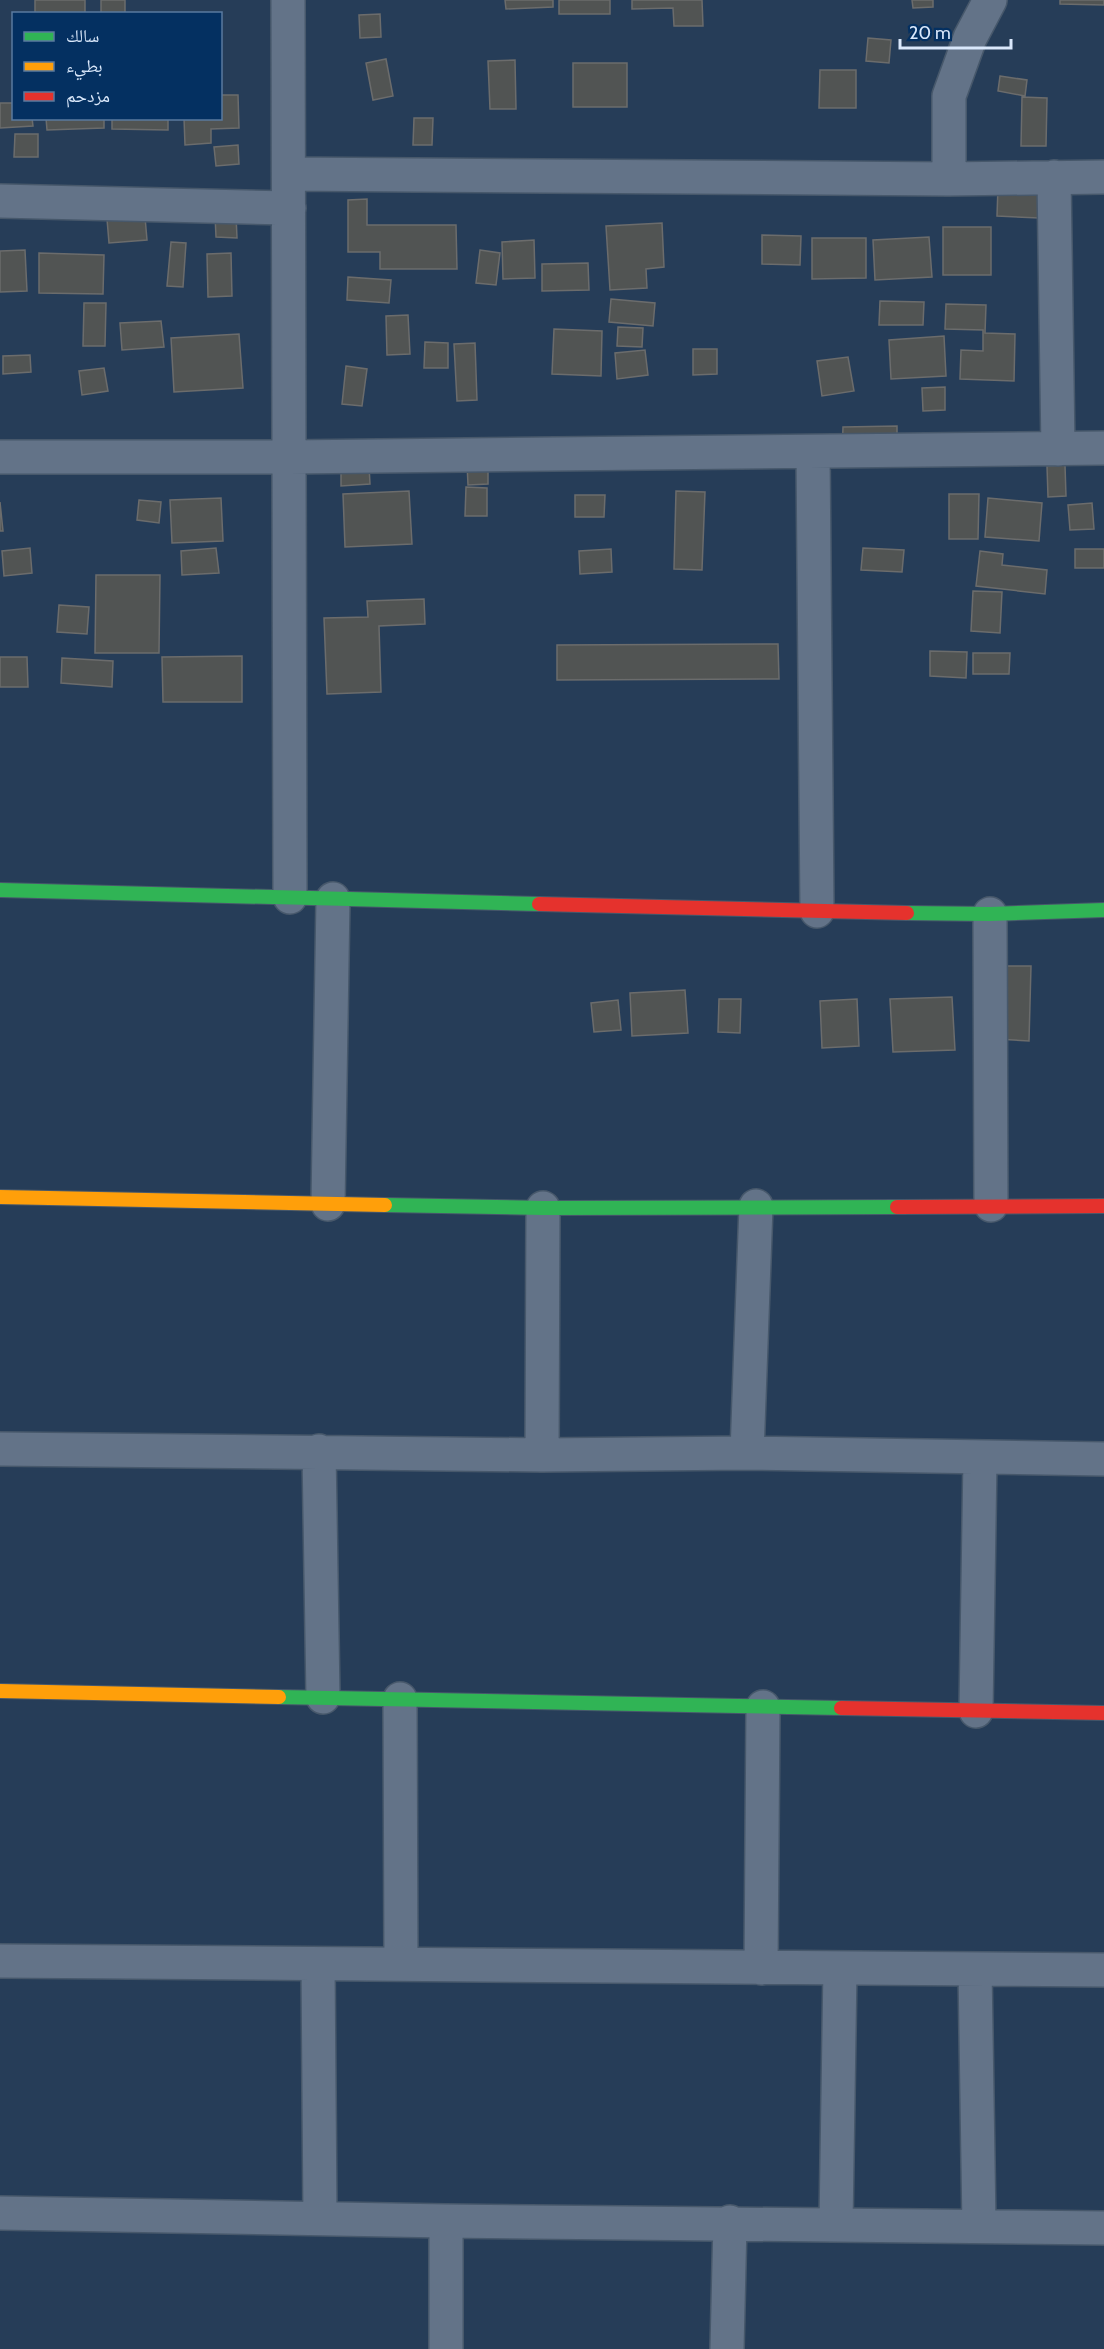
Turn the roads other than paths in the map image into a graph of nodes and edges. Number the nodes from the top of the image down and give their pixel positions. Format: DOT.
graph roads {
  1 [pos="288,0"];
  2 [pos="990,0"];
  3 [pos="289,174"];
  4 [pos="1054,177"];
  5 [pos="1104,177"];
  6 [pos="950,179"];
  7 [pos="0,201"];
  8 [pos="289,208"];
  9 [pos="1104,448"];
  10 [pos="1058,449"];
  11 [pos="813,452"];
  12 [pos="0,457"];
  13 [pos="290,457"];
  14 [pos="0,890"];
  15 [pos="290,897"];
  16 [pos="333,899"];
  17 [pos="1104,910"];
  18 [pos="817,911"];
  19 [pos="990,914"];
  20 [pos="0,1197"];
  21 [pos="328,1204"];
  22 [pos="991,1205"];
  23 [pos="756,1206"];
  24 [pos="1104,1206"];
  25 [pos="543,1208"];
  26 [pos="0,1449"];
  27 [pos="319,1452"];
  28 [pos="747,1453"];
  29 [pos="542,1455"];
  30 [pos="980,1458"];
  31 [pos="1104,1459"];
  32 [pos="0,1691"];
  33 [pos="323,1697"];
  34 [pos="400,1699"];
  35 [pos="763,1707"];
  36 [pos="976,1711"];
  37 [pos="1104,1713"];
  38 [pos="0,1960"];
  39 [pos="318,1964"];
  40 [pos="401,1964"];
  41 [pos="761,1968"];
  42 [pos="840,1968"];
  43 [pos="975,1969"];
  44 [pos="1104,1970"];
  45 [pos="0,2213"];
  46 [pos="320,2217"];
  47 [pos="446,2221"];
  48 [pos="730,2222"];
  49 [pos="836,2224"];
  50 [pos="979,2226"];
  51 [pos="1104,2228"];
  52 [pos="446,2349"];
  53 [pos="727,2349"];
  1 -- 3 [label="street"];
  2 -- 6 [label="street"];
  3 -- 6 [label="street"];
  3 -- 8 [label="street"];
  4 -- 5 [label="street"];
  4 -- 6 [label="street"];
  4 -- 10 [label="street"];
  7 -- 8 [label="street"];
  8 -- 13 [label="street"];
  9 -- 10 [label="street"];
  10 -- 11 [label="street"];
  11 -- 13 [label="street"];
  11 -- 18 [label="street"];
  12 -- 13 [label="street"];
  13 -- 15 [label="street"];
  14 -- 15 [label="street"];
  15 -- 16 [label="street"];
  16 -- 18 [label="street"];
  16 -- 21 [label="street"];
  17 -- 19 [label="street"];
  18 -- 19 [label="street"];
  19 -- 22 [label="street"];
  20 -- 21 [label="street"];
  21 -- 25 [label="street"];
  22 -- 23 [label="street"];
  22 -- 24 [label="street"];
  23 -- 25 [label="street"];
  23 -- 28 [label="street"];
  25 -- 29 [label="street"];
  26 -- 27 [label="street"];
  27 -- 29 [label="street"];
  27 -- 33 [label="street"];
  28 -- 29 [label="street"];
  28 -- 30 [label="street"];
  30 -- 31 [label="street"];
  30 -- 36 [label="street"];
  32 -- 33 [label="street"];
  33 -- 34 [label="street"];
  34 -- 35 [label="street"];
  34 -- 40 [label="street"];
  35 -- 36 [label="street"];
  35 -- 41 [label="street"];
  36 -- 37 [label="street"];
  38 -- 39 [label="street"];
  39 -- 40 [label="street"];
  39 -- 46 [label="street"];
  40 -- 41 [label="street"];
  41 -- 42 [label="street"];
  42 -- 43 [label="street"];
  42 -- 49 [label="street"];
  43 -- 44 [label="street"];
  43 -- 50 [label="street"];
  45 -- 46 [label="street"];
  46 -- 47 [label="street"];
  47 -- 48 [label="street"];
  47 -- 52 [label="street"];
  48 -- 49 [label="street"];
  48 -- 53 [label="street"];
  49 -- 50 [label="street"];
  50 -- 51 [label="street"];
}
